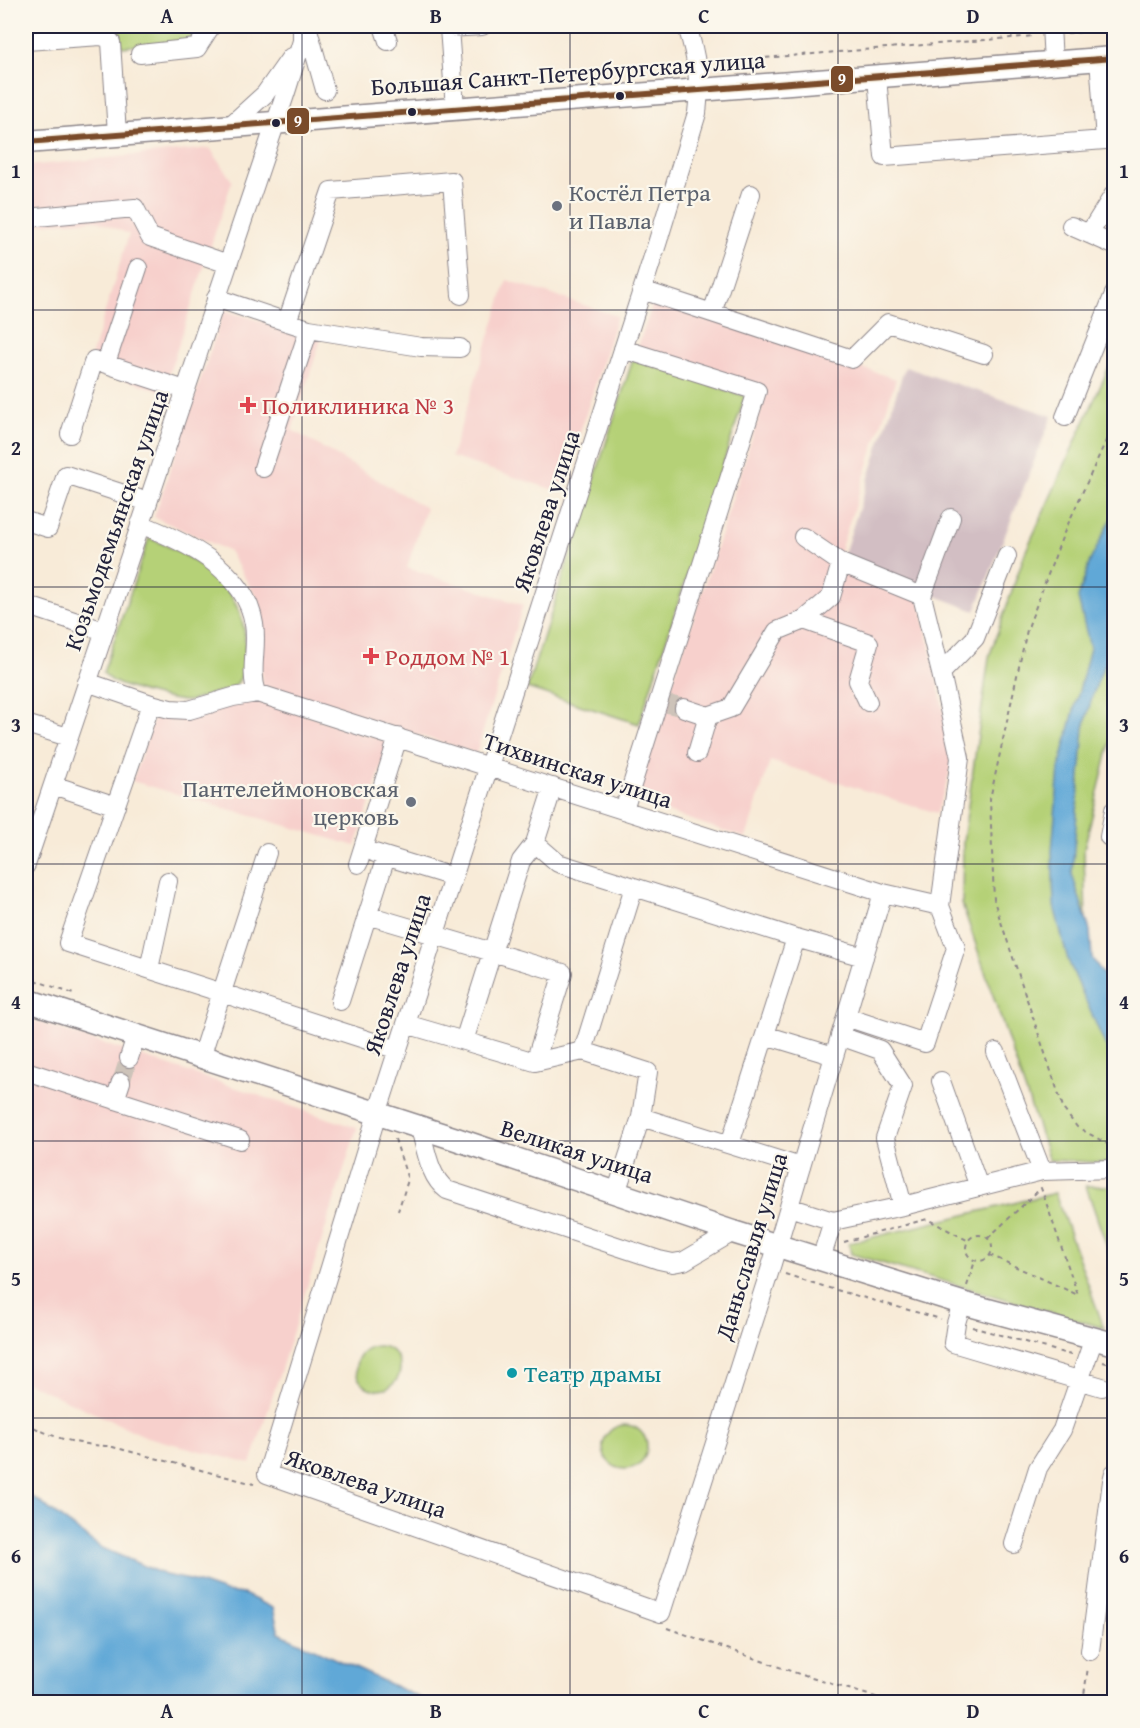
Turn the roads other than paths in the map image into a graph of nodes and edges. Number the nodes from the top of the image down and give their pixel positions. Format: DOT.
graph roads {
  1 [pos="211,26"];
  2 [pos="482,26"];
  3 [pos="687,26"];
  4 [pos="1051,30"];
  5 [pos="304,31"];
  6 [pos="26,41"];
  7 [pos="140,54"];
  8 [pos="1107,59"];
  9 [pos="1053,62"];
  10 [pos="877,77"];
  11 [pos="325,90"];
  12 [pos="699,91"];
  13 [pos="455,108"];
  14 [pos="276,122"];
  15 [pos="231,125"];
  16 [pos="117,134"];
  17 [pos="26,142"];
  18 [pos="751,194"];
  19 [pos="1114,194"];
  20 [pos="26,218"];
  21 [pos="1071,226"];
  22 [pos="1089,234"];
  23 [pos="1114,245"];
  24 [pos="228,264"];
  25 [pos="138,268"];
  26 [pos="642,290"];
  27 [pos="1114,294"];
  28 [pos="461,295"];
  29 [pos="216,298"];
  30 [pos="712,313"];
  31 [pos="287,322"];
  32 [pos="309,329"];
  33 [pos="460,348"];
  34 [pos="623,349"];
  35 [pos="984,354"];
  36 [pos="106,363"];
  37 [pos="185,390"];
  38 [pos="1065,417"];
  39 [pos="70,434"];
  40 [pos="263,468"];
  41 [pos="148,502"];
  42 [pos="951,518"];
  43 [pos="26,520"];
  44 [pos="140,524"];
  45 [pos="803,537"];
  46 [pos="1007,556"];
  47 [pos="841,563"];
  48 [pos="922,596"];
  49 [pos="26,605"];
  50 [pos="804,620"];
  51 [pos="104,631"];
  52 [pos="941,672"];
  53 [pos="87,682"];
  54 [pos="258,693"];
  55 [pos="868,702"];
  56 [pos="151,704"];
  57 [pos="670,704"];
  58 [pos="708,716"];
  59 [pos="26,724"];
  60 [pos="68,737"];
  61 [pos="398,737"];
  62 [pos="697,753"];
  63 [pos="489,766"];
  64 [pos="52,785"];
  65 [pos="553,787"];
  66 [pos="116,806"];
  67 [pos="624,810"];
  68 [pos="1114,810"];
  69 [pos="1109,837"];
  70 [pos="535,843"];
  71 [pos="267,853"];
  72 [pos="386,857"];
  73 [pos="26,865"];
  74 [pos="453,877"];
  75 [pos="168,881"];
  76 [pos="634,887"];
  77 [pos="884,893"];
  78 [pos="939,906"];
  79 [pos="367,915"];
  80 [pos="435,934"];
  81 [pos="796,938"];
  82 [pos="492,951"];
  83 [pos="864,957"];
  84 [pos="149,969"];
  85 [pos="222,993"];
  86 [pos="26,1000"];
  87 [pos="340,1001"];
  88 [pos="846,1017"];
  89 [pos="406,1024"];
  90 [pos="765,1035"];
  91 [pos="136,1036"];
  92 [pos="840,1036"];
  93 [pos="464,1041"];
  94 [pos="398,1050"];
  95 [pos="583,1051"];
  96 [pos="996,1052"];
  97 [pos="834,1056"];
  98 [pos="201,1057"];
  99 [pos="129,1058"];
  100 [pos="535,1062"];
  101 [pos="26,1071"];
  102 [pos="941,1081"];
  103 [pos="121,1082"];
  104 [pos="115,1100"];
  105 [pos="377,1114"];
  106 [pos="640,1117"];
  107 [pos="410,1125"];
  108 [pos="240,1140"];
  109 [pos="730,1144"];
  110 [pos="801,1167"];
  111 [pos="1114,1168"];
  112 [pos="1042,1171"];
  113 [pos="979,1186"];
  114 [pos="616,1193"];
  115 [pos="903,1206"];
  116 [pos="789,1207"];
  117 [pos="833,1221"];
  118 [pos="733,1232"];
  119 [pos="777,1245"];
  120 [pos="821,1259"];
  121 [pos="961,1306"];
  122 [pos="1098,1347"];
  123 [pos="1080,1381"];
  124 [pos="1102,1387"];
  125 [pos="1114,1473"];
  126 [pos="1014,1544"];
  127 [pos="661,1612"];
  128 [pos="1090,1651"];
  1 -- 7 [label="street"];
  2 -- 13 [label="street"];
  3 -- 12 [label="street, Яковлева улица"];
  4 -- 9 [label="street"];
  5 -- 11 [label="street"];
  5 -- 14 [label="street, Козьмодемьянская улица"];
  5 -- 15 [label="street"];
  6 -- 16 [label="street"];
  8 -- 9 [label="main road, Большая Санкт-Петербургская улица"];
  8 -- 10 [label="street"];
  9 -- 10 [label="main road, Большая Санкт-Петербургская улица"];
  10 -- 12 [label="main road, Большая Санкт-Петербургская улица"];
  12 -- 13 [label="main road, Большая Санкт-Петербургская улица"];
  12 -- 26 [label="street, Яковлева улица"];
  13 -- 14 [label="main road, Большая Санкт-Петербургская улица"];
  14 -- 15 [label="main road, Большая Санкт-Петербургская улица"];
  14 -- 24 [label="street, Козьмодемьянская улица"];
  15 -- 16 [label="main road, Большая Санкт-Петербургская улица"];
  16 -- 17 [label="main road, Большая Санкт-Петербургская улица"];
  18 -- 30 [label="street"];
  19 -- 22 [label="street"];
  20 -- 24 [label="street"];
  21 -- 22 [label="street"];
  22 -- 23 [label="street"];
  24 -- 29 [label="street, Козьмодемьянская улица"];
  25 -- 36 [label="street"];
  26 -- 30 [label="street"];
  26 -- 34 [label="street, Яковлева улица"];
  27 -- 38 [label="street"];
  28 -- 31 [label="street"];
  29 -- 31 [label="street"];
  29 -- 37 [label="street, Козьмодемьянская улица"];
  30 -- 35 [label="street"];
  31 -- 32 [label="street"];
  32 -- 33 [label="street"];
  32 -- 40 [label="street"];
  34 -- 57 [label="street"];
  34 -- 63 [label="street, Яковлева улица"];
  36 -- 37 [label="street"];
  36 -- 39 [label="street"];
  37 -- 41 [label="street, Козьмодемьянская улица"];
  41 -- 43 [label="street"];
  41 -- 44 [label="street, Козьмодемьянская улица"];
  42 -- 48 [label="street"];
  44 -- 51 [label="street, Козьмодемьянская улица"];
  44 -- 54 [label="street"];
  45 -- 47 [label="street"];
  46 -- 52 [label="street"];
  47 -- 48 [label="street"];
  47 -- 50 [label="street"];
  48 -- 52 [label="street"];
  49 -- 51 [label="street"];
  50 -- 55 [label="street"];
  50 -- 58 [label="street"];
  51 -- 53 [label="street, Козьмодемьянская улица"];
  52 -- 78 [label="street"];
  53 -- 56 [label="street, Тихвинская улица"];
  53 -- 60 [label="street, Козьмодемьянская улица"];
  54 -- 56 [label="street, Тихвинская улица"];
  54 -- 61 [label="street, Тихвинская улица"];
  56 -- 66 [label="street"];
  57 -- 58 [label="street"];
  57 -- 67 [label="street"];
  58 -- 62 [label="street"];
  59 -- 60 [label="street"];
  60 -- 64 [label="street, Козьмодемьянская улица"];
  61 -- 63 [label="street, Тихвинская улица"];
  61 -- 72 [label="street"];
  63 -- 65 [label="street, Тихвинская улица"];
  63 -- 74 [label="street, Яковлева улица"];
  64 -- 66 [label="street"];
  64 -- 73 [label="street, Козьмодемьянская улица"];
  65 -- 67 [label="street, Тихвинская улица"];
  65 -- 70 [label="street"];
  66 -- 84 [label="street"];
  67 -- 77 [label="street, Тихвинская улица"];
  68 -- 69 [label="street"];
  70 -- 76 [label="street"];
  70 -- 82 [label="street"];
  71 -- 85 [label="street"];
  72 -- 74 [label="street"];
  72 -- 79 [label="street"];
  74 -- 80 [label="street, Яковлева улица"];
  75 -- 84 [label="street"];
  76 -- 81 [label="street"];
  76 -- 95 [label="street"];
  77 -- 78 [label="street, Тихвинская улица"];
  77 -- 83 [label="street, Даньславля улица"];
  78 -- 88 [label="street"];
  79 -- 80 [label="street"];
  79 -- 87 [label="street"];
  80 -- 82 [label="street"];
  80 -- 89 [label="street, Яковлева улица"];
  81 -- 83 [label="street"];
  81 -- 90 [label="street"];
  82 -- 93 [label="street"];
  82 -- 100 [label="street"];
  83 -- 88 [label="street, Даньславля улица"];
  84 -- 85 [label="street"];
  85 -- 94 [label="street"];
  85 -- 98 [label="street"];
  86 -- 91 [label="main road, Великая улица"];
  88 -- 92 [label="street, Даньславля улица"];
  89 -- 93 [label="street"];
  89 -- 94 [label="street, Яковлева улица"];
  90 -- 97 [label="street"];
  90 -- 109 [label="street"];
  91 -- 98 [label="main road, Великая улица"];
  91 -- 99 [label="street"];
  92 -- 97 [label="street, Даньславля улица"];
  92 -- 115 [label="street"];
  93 -- 100 [label="street"];
  94 -- 105 [label="street, Яковлева улица"];
  95 -- 100 [label="street"];
  95 -- 106 [label="street"];
  96 -- 112 [label="street"];
  97 -- 110 [label="street, Даньславля улица"];
  98 -- 105 [label="main road, Великая улица"];
  101 -- 104 [label="street"];
  102 -- 113 [label="street"];
  103 -- 104 [label="street"];
  104 -- 108 [label="street"];
  105 -- 107 [label="main road, Великая улица"];
  105 -- 127 [label="street, Яковлева улица"];
  106 -- 109 [label="street"];
  106 -- 114 [label="street"];
  107 -- 114 [label="main road, Великая улица"];
  107 -- 118 [label="street"];
  109 -- 110 [label="street"];
  110 -- 116 [label="street, Даньславля улица"];
  111 -- 112 [label="street"];
  112 -- 113 [label="street"];
  113 -- 115 [label="street"];
  114 -- 118 [label="main road, Великая улица"];
  115 -- 117 [label="street"];
  116 -- 117 [label="street"];
  116 -- 119 [label="street, Даньславля улица"];
  117 -- 120 [label="street"];
  118 -- 119 [label="main road, Великая улица"];
  119 -- 120 [label="main road, Великая улица"];
  119 -- 127 [label="street, Даньславля улица"];
  120 -- 121 [label="main road, Великая улица"];
  121 -- 122 [label="main road, Великая улица"];
  121 -- 123 [label="street"];
  122 -- 123 [label="street"];
  123 -- 124 [label="street"];
  123 -- 126 [label="street"];
  125 -- 128 [label="street"];
}
